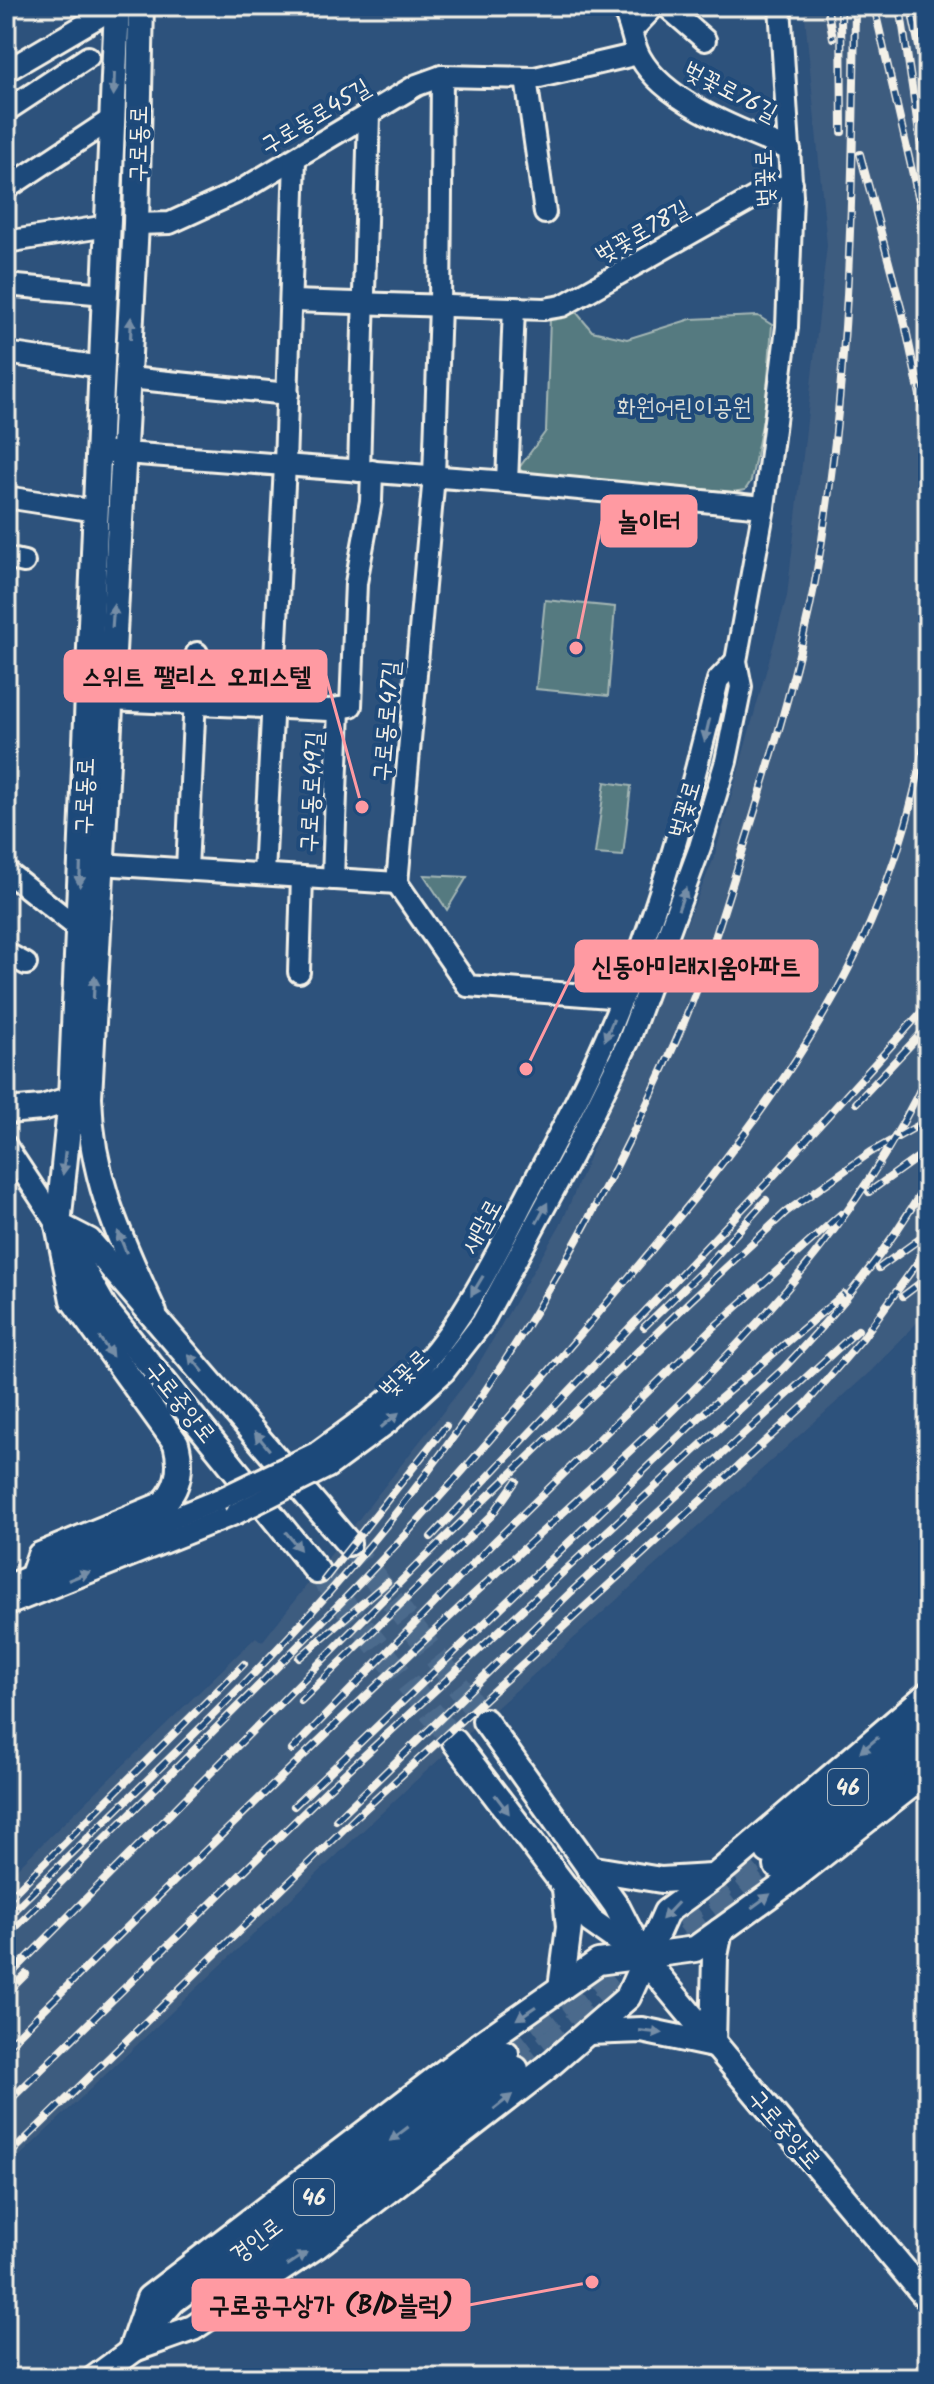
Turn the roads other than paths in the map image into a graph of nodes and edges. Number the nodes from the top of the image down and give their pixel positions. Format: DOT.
graph roads {
  1 [pos="117,6"];
  2 [pos="141,6"];
  3 [pos="621,6"];
  4 [pos="655,6"];
  5 [pos="666,6"];
  6 [pos="780,6"];
  7 [pos="633,29"];
  8 [pos="705,40"];
  9 [pos="638,54"];
  10 [pos="88,57"];
  11 [pos="6,71"];
  12 [pos="442,76"];
  13 [pos="526,78"];
  14 [pos="6,111"];
  15 [pos="369,114"];
  16 [pos="113,118"];
  17 [pos="790,150"];
  18 [pos="295,159"];
  19 [pos="792,183"];
  20 [pos="6,189"];
  21 [pos="545,213"];
  22 [pos="136,224"];
  23 [pos="108,226"];
  24 [pos="6,242"];
  25 [pos="6,285"];
  26 [pos="105,294"];
  27 [pos="292,301"];
  28 [pos="362,303"];
  29 [pos="440,306"];
  30 [pos="514,308"];
  31 [pos="6,353"];
  32 [pos="102,367"];
  33 [pos="129,378"];
  34 [pos="288,394"];
  35 [pos="99,451"];
  36 [pos="124,453"];
  37 [pos="285,465"];
  38 [pos="365,471"];
  39 [pos="434,476"];
  40 [pos="507,482"];
  41 [pos="6,497"];
  42 [pos="764,507"];
  43 [pos="96,511"];
  44 [pos="197,653"];
  45 [pos="736,661"];
  46 [pos="108,700"];
  47 [pos="195,705"];
  48 [pos="272,708"];
  49 [pos="339,708"];
  50 [pos="100,864"];
  51 [pos="187,869"];
  52 [pos="6,871"];
  53 [pos="264,874"];
  54 [pos="302,877"];
  55 [pos="333,879"];
  56 [pos="397,883"];
  57 [pos="78,928"];
  58 [pos="6,953"];
  59 [pos="26,964"];
  60 [pos="299,972"];
  61 [pos="623,998"];
  62 [pos="6,1111"];
  63 [pos="76,1113"];
  64 [pos="6,1146"];
  65 [pos="58,1225"];
  66 [pos="154,1313"];
  67 [pos="322,1460"];
  68 [pos="283,1491"];
  69 [pos="228,1506"];
  70 [pos="348,1543"];
  71 [pos="317,1571"];
  72 [pos="33,1575"];
  73 [pos="6,1586"];
  74 [pos="6,1601"];
  75 [pos="928,1694"];
  76 [pos="485,1721"];
  77 [pos="928,1723"];
  78 [pos="455,1742"];
  79 [pos="928,1750"];
  80 [pos="928,1772"];
  81 [pos="589,1868"];
  82 [pos="714,1877"];
  83 [pos="565,1887"];
  84 [pos="720,1931"];
  85 [pos="643,1958"];
  86 [pos="561,1988"];
  87 [pos="588,2032"];
  88 [pos="713,2045"];
  89 [pos="511,2061"];
  90 [pos="928,2299"];
  91 [pos="131,2350"];
  92 [pos="95,2378"];
  1 -- 11 [label="street"];
  1 -- 16 [label="main road, 구로동로, one-way"];
  2 -- 22 [label="main road, 구로동로"];
  3 -- 7 [label="street, 벚꽃로76길"];
  4 -- 7 [label="street"];
  5 -- 8 [label="street, 벚꽃로76길"];
  6 -- 17 [label="street, 벚꽃로"];
  7 -- 9 [label="street, 벚꽃로76길"];
  9 -- 13 [label="street, 구로동로45길"];
  9 -- 17 [label="street, 벚꽃로76길"];
  10 -- 14 [label="street"];
  12 -- 13 [label="street, 구로동로45길"];
  12 -- 15 [label="street, 구로동로45길"];
  12 -- 29 [label="street"];
  13 -- 21 [label="street"];
  15 -- 18 [label="street, 구로동로45길"];
  15 -- 28 [label="street"];
  16 -- 20 [label="street, 구로동로"];
  16 -- 23 [label="main road, 구로동로"];
  17 -- 19 [label="street, 벚꽃로"];
  18 -- 22 [label="street, 구로동로45길"];
  18 -- 27 [label="street"];
  19 -- 30 [label="street, 벚꽃로78길"];
  19 -- 42 [label="street, 벚꽃로"];
  33 -- 22 [label="main road, 구로동로, one-way"];
  23 -- 24 [label="street"];
  23 -- 26 [label="main road, 구로동로"];
  25 -- 26 [label="street"];
  26 -- 32 [label="main road, 구로동로"];
  27 -- 28 [label="street, 벚꽃로78길"];
  27 -- 34 [label="street"];
  28 -- 29 [label="street, 벚꽃로78길"];
  28 -- 38 [label="street, 구로동로47길"];
  29 -- 30 [label="street, 벚꽃로78길"];
  29 -- 39 [label="street, 구로동로47길"];
  30 -- 40 [label="street"];
  31 -- 32 [label="street"];
  32 -- 35 [label="main road, 구로동로"];
  33 -- 34 [label="street"];
  33 -- 36 [label="main road, 구로동로"];
  34 -- 37 [label="street"];
  35 -- 36 [label="street"];
  35 -- 43 [label="main road, 구로동로"];
  36 -- 37 [label="street"];
  46 -- 36 [label="main road, 구로동로, one-way"];
  37 -- 38 [label="street"];
  37 -- 48 [label="street"];
  38 -- 39 [label="street"];
  38 -- 49 [label="street, 구로동로47길"];
  39 -- 40 [label="street"];
  39 -- 56 [label="street, 구로동로47길"];
  40 -- 42 [label="street"];
  41 -- 43 [label="street"];
  42 -- 45 [label="street, 벚꽃로"];
  43 -- 57 [label="main road, 구로동로, one-way"];
  44 -- 47 [label="street"];
  45 -- 61 [label="street, 새말로, one-way"];
  67 -- 45 [label="street, 벚꽃로, one-way"];
  46 -- 47 [label="street"];
  46 -- 50 [label="main road, 구로동로"];
  47 -- 48 [label="street"];
  47 -- 51 [label="street"];
  48 -- 49 [label="street"];
  48 -- 53 [label="street, 구로동로49길"];
  49 -- 55 [label="street, 구로동로49길"];
  50 -- 51 [label="street, 구로동로49길"];
  63 -- 50 [label="main road, 구로동로, one-way"];
  51 -- 53 [label="street, 구로동로49길"];
  52 -- 57 [label="street"];
  53 -- 54 [label="street, 구로동로49길"];
  54 -- 55 [label="street, 구로동로49길"];
  54 -- 60 [label="street, 구로동로49길"];
  55 -- 56 [label="street, 구로동로49길"];
  56 -- 61 [label="street"];
  57 -- 63 [label="main road, 구로동로"];
  58 -- 59 [label="street"];
  61 -- 67 [label="street, 새말로, one-way"];
  62 -- 63 [label="main road"];
  63 -- 65 [label="main road, 구로동로, one-way"];
  66 -- 63 [label="main road, 구로동로, one-way"];
  64 -- 65 [label="street, 구로중앙로"];
  65 -- 66 [label="main road, 구로중앙로"];
  65 -- 71 [label="main road, 구로중앙로, one-way, bridge"];
  65 -- 72 [label="main road, 구로동로, one-way"];
  70 -- 66 [label="main road, 구로중앙로, one-way, bridge"];
  67 -- 68 [label="street, 벚꽃로, bridge"];
  67 -- 69 [label="street, 새말로, bridge"];
  68 -- 69 [label="street, 새말로, bridge"];
  69 -- 72 [label="street, 새말로"];
  74 -- 69 [label="street, 새말로, one-way"];
  72 -- 73 [label="street, 새말로"];
  75 -- 82 [label="main road, one-way"];
  76 -- 81 [label="main road, 구로중앙로"];
  77 -- 79 [label="main road, 46"];
  78 -- 83 [label="main road, 구로중앙로, one-way"];
  84 -- 80 [label="main road, one-way"];
  81 -- 82 [label="main road"];
  81 -- 85 [label="main road, 구로중앙로"];
  82 -- 85 [label="main road, one-way"];
  83 -- 85 [label="main road, 구로중앙로"];
  83 -- 86 [label="main road"];
  84 -- 85 [label="main road"];
  84 -- 88 [label="main road"];
  85 -- 86 [label="main road"];
  85 -- 87 [label="main road"];
  85 -- 88 [label="main road, 구로중앙로"];
  86 -- 91 [label="main road, one-way"];
  87 -- 88 [label="main road, one-way"];
  91 -- 87 [label="main road, one-way"];
  88 -- 90 [label="main road, 구로중앙로"];
  89 -- 91 [label="main road, 경인로 / 46"];
  91 -- 92 [label="main road, 경인로 / 46"];
}
